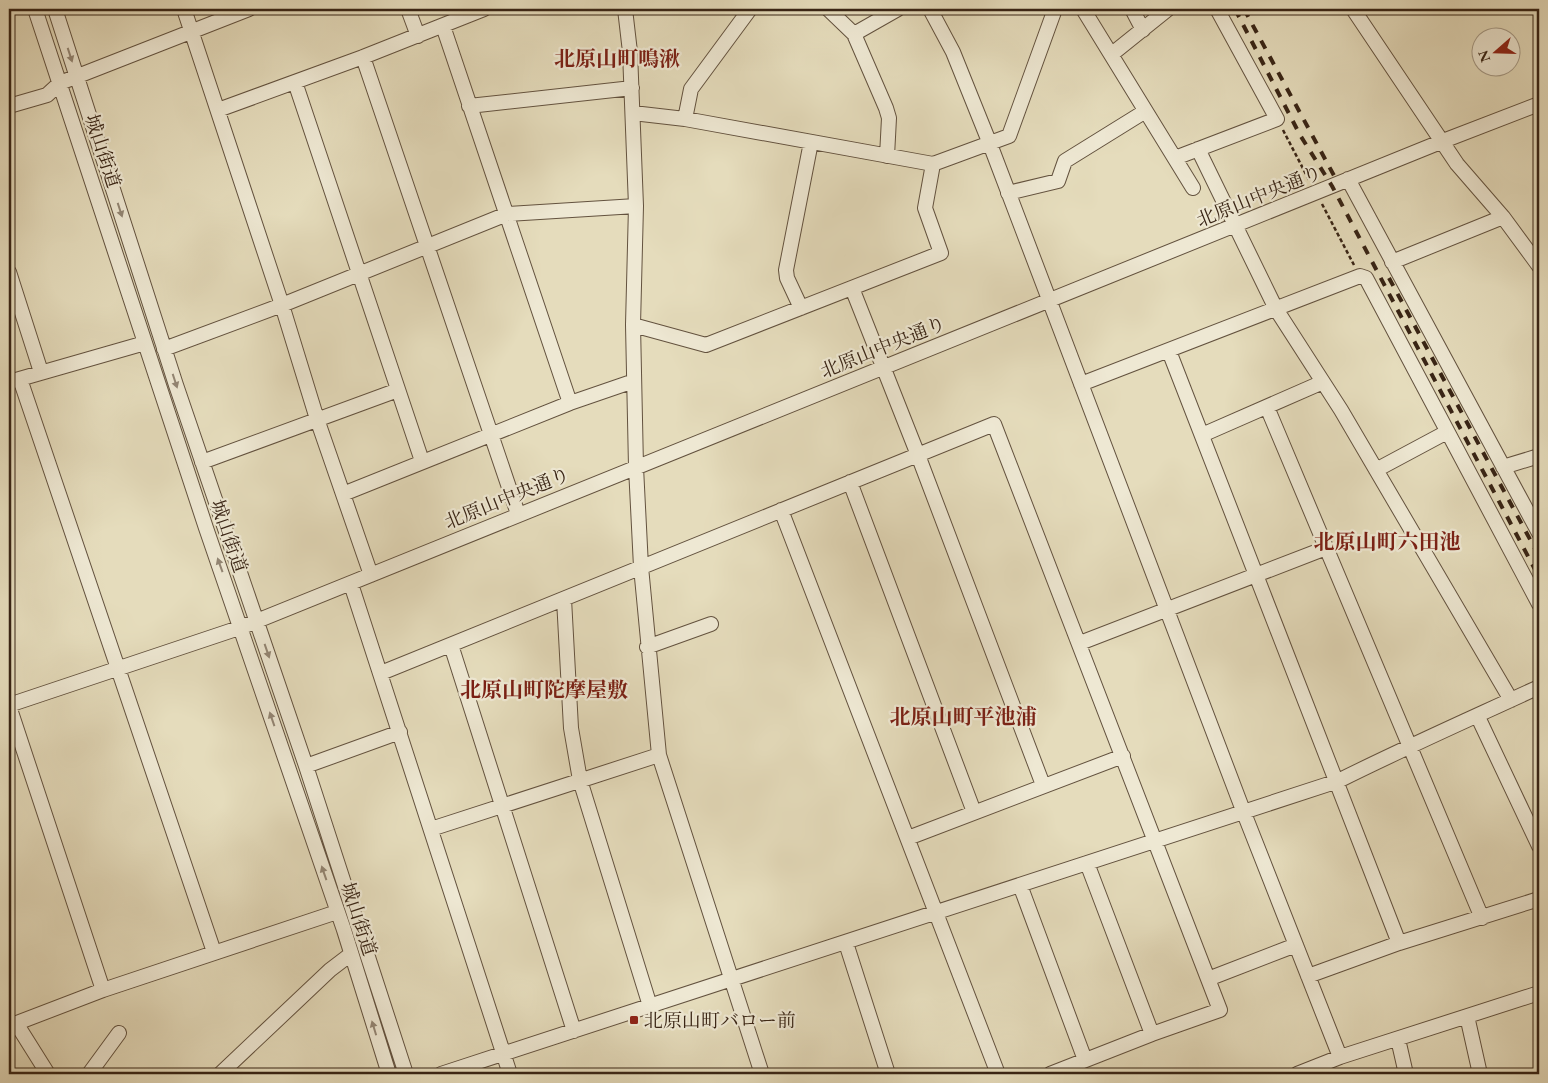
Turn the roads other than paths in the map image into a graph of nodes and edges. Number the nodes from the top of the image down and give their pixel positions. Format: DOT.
graph roads {
  1 [pos="35,9"];
  2 [pos="55,9"];
  3 [pos="184,9"];
  4 [pos="249,9"];
  5 [pos="408,9"];
  6 [pos="484,9"];
  7 [pos="625,9"];
  8 [pos="750,9"];
  9 [pos="828,9"];
  10 [pos="898,9"];
  11 [pos="930,9"];
  12 [pos="1054,9"];
  13 [pos="1083,9"];
  14 [pos="1132,9"];
  15 [pos="1168,9"];
  16 [pos="1217,9"];
  17 [pos="1353,9"];
  18 [pos="443,26"];
  19 [pos="1143,30"];
  20 [pos="191,31"];
  21 [pos="854,34"];
  22 [pos="418,36"];
  23 [pos="1112,54"];
  24 [pos="364,57"];
  25 [pos="77,76"];
  26 [pos="295,82"];
  27 [pos="60,83"];
  28 [pos="632,88"];
  29 [pos="1539,104"];
  30 [pos="9,106"];
  31 [pos="470,106"];
  32 [pos="218,110"];
  33 [pos="1144,112"];
  34 [pos="633,114"];
  35 [pos="685,120"];
  36 [pos="1443,141"];
  37 [pos="811,142"];
  38 [pos="990,144"];
  39 [pos="1198,149"];
  40 [pos="887,156"];
  41 [pos="1175,158"];
  42 [pos="933,164"];
  43 [pos="1348,179"];
  44 [pos="1193,188"];
  45 [pos="1008,193"];
  46 [pos="636,206"];
  47 [pos="507,214"];
  48 [pos="1503,217"];
  49 [pos="1236,226"];
  50 [pos="426,244"];
  51 [pos="1392,262"];
  52 [pos="1539,266"];
  53 [pos="9,272"];
  54 [pos="359,274"];
  55 [pos="852,288"];
  56 [pos="1048,300"];
  57 [pos="282,305"];
  58 [pos="801,308"];
  59 [pos="1276,309"];
  60 [pos="633,325"];
  61 [pos="145,343"];
  62 [pos="164,349"];
  63 [pos="1169,351"];
  64 [pos="883,367"];
  65 [pos="41,372"];
  66 [pos="14,380"];
  67 [pos="634,381"];
  68 [pos="1323,382"];
  69 [pos="1081,384"];
  70 [pos="398,390"];
  71 [pos="570,403"];
  72 [pos="1266,407"];
  73 [pos="317,419"];
  74 [pos="1446,432"];
  75 [pos="491,435"];
  76 [pos="1202,435"];
  77 [pos="918,455"];
  78 [pos="1539,456"];
  79 [pos="202,462"];
  80 [pos="422,462"];
  81 [pos="636,467"];
  82 [pos="1503,467"];
  83 [pos="1376,470"];
  84 [pos="850,482"];
  85 [pos="343,494"];
  86 [pos="781,510"];
  87 [pos="518,514"];
  88 [pos="1539,533"];
  89 [pos="1326,548"];
  90 [pos="641,567"];
  91 [pos="370,575"];
  92 [pos="1256,576"];
  93 [pos="351,584"];
  94 [pos="564,599"];
  95 [pos="1539,604"];
  96 [pos="1167,610"];
  97 [pos="256,620"];
  98 [pos="710,624"];
  99 [pos="242,627"];
  100 [pos="1080,644"];
  101 [pos="451,646"];
  102 [pos="647,647"];
  103 [pos="118,667"];
  104 [pos="381,672"];
  105 [pos="1539,687"];
  106 [pos="1511,700"];
  107 [pos="9,705"];
  108 [pos="1478,717"];
  109 [pos="400,732"];
  110 [pos="1408,746"];
  111 [pos="659,756"];
  112 [pos="1123,756"];
  113 [pos="306,766"];
  114 [pos="580,780"];
  115 [pos="1338,782"];
  116 [pos="1043,785"];
  117 [pos="502,807"];
  118 [pos="974,812"];
  119 [pos="1244,812"];
  120 [pos="431,829"];
  121 [pos="908,838"];
  122 [pos="1154,841"];
  123 [pos="1539,846"];
  124 [pos="1087,863"];
  125 [pos="1020,885"];
  126 [pos="1539,899"];
  127 [pos="337,912"];
  128 [pos="937,913"];
  129 [pos="1482,918"];
  130 [pos="846,943"];
  131 [pos="1399,943"];
  132 [pos="1296,945"];
  133 [pos="214,952"];
  134 [pos="351,954"];
  135 [pos="1308,976"];
  136 [pos="1208,979"];
  137 [pos="732,980"];
  138 [pos="103,990"];
  139 [pos="1539,993"];
  140 [pos="650,1006"];
  141 [pos="1467,1016"];
  142 [pos="13,1024"];
  143 [pos="574,1031"];
  144 [pos="119,1033"];
  145 [pos="1152,1034"];
  146 [pos="1398,1039"];
  147 [pos="504,1053"];
  148 [pos="1340,1057"];
  149 [pos="1085,1060"];
  150 [pos="48,1074"];
  151 [pos="89,1074"];
  152 [pos="220,1074"];
  153 [pos="388,1074"];
  154 [pos="406,1074"];
  155 [pos="441,1074"];
  156 [pos="510,1074"];
  157 [pos="762,1074"];
  158 [pos="888,1074"];
  159 [pos="998,1074"];
  160 [pos="1050,1074"];
  161 [pos="1299,1074"];
  162 [pos="1406,1074"];
  163 [pos="1480,1074"];
  1 -- 27 [label="street, 城山街道"];
  2 -- 25 [label="street, 城山街道, one-way"];
  3 -- 20 [label="street"];
  4 -- 20 [label="street"];
  5 -- 22 [label="street"];
  6 -- 18 [label="street"];
  7 -- 28 [label="street"];
  8 -- 35 [label="street"];
  9 -- 21 [label="street"];
  10 -- 21 [label="street"];
  11 -- 38 [label="street"];
  12 -- 38 [label="street"];
  13 -- 23 [label="street"];
  14 -- 19 [label="street"];
  15 -- 19 [label="street"];
  16 -- 39 [label="street"];
  17 -- 36 [label="street"];
  18 -- 22 [label="street"];
  18 -- 31 [label="street"];
  19 -- 23 [label="street"];
  20 -- 25 [label="street"];
  20 -- 32 [label="street"];
  21 -- 40 [label="street"];
  22 -- 24 [label="street"];
  23 -- 33 [label="street"];
  24 -- 26 [label="street"];
  24 -- 50 [label="street"];
  25 -- 27 [label="street"];
  25 -- 62 [label="street, 城山街道, one-way"];
  26 -- 32 [label="street"];
  26 -- 54 [label="street"];
  27 -- 30 [label="street"];
  27 -- 61 [label="street, 城山街道"];
  28 -- 31 [label="street"];
  28 -- 34 [label="street"];
  29 -- 36 [label="street, 北原山中央通り"];
  31 -- 47 [label="street"];
  32 -- 57 [label="street"];
  33 -- 41 [label="street"];
  33 -- 45 [label="street"];
  34 -- 35 [label="street"];
  34 -- 46 [label="street"];
  35 -- 37 [label="street"];
  36 -- 43 [label="street, 北原山中央通り"];
  36 -- 48 [label="street"];
  37 -- 40 [label="street"];
  37 -- 58 [label="street"];
  38 -- 42 [label="street"];
  38 -- 45 [label="street"];
  39 -- 41 [label="street"];
  39 -- 49 [label="street"];
  40 -- 42 [label="street"];
  41 -- 44 [label="street"];
  42 -- 55 [label="street"];
  43 -- 49 [label="street, 北原山中央通り"];
  43 -- 51 [label="street"];
  45 -- 56 [label="street"];
  46 -- 47 [label="street"];
  46 -- 60 [label="street"];
  47 -- 50 [label="street"];
  47 -- 71 [label="street"];
  48 -- 51 [label="street"];
  48 -- 52 [label="street"];
  49 -- 56 [label="street, 北原山中央通り"];
  49 -- 59 [label="street"];
  50 -- 54 [label="street"];
  50 -- 75 [label="street"];
  51 -- 82 [label="street"];
  53 -- 65 [label="street"];
  54 -- 57 [label="street"];
  54 -- 70 [label="street"];
  55 -- 58 [label="street"];
  55 -- 64 [label="street"];
  56 -- 64 [label="street, 北原山中央通り"];
  56 -- 69 [label="street"];
  57 -- 62 [label="street"];
  57 -- 73 [label="street"];
  58 -- 60 [label="street"];
  59 -- 63 [label="street"];
  59 -- 68 [label="street"];
  59 -- 74 [label="street"];
  60 -- 67 [label="street"];
  61 -- 65 [label="street"];
  99 -- 61 [label="street, 城山街道, one-way"];
  62 -- 79 [label="street, 城山街道, one-way"];
  63 -- 69 [label="street"];
  63 -- 76 [label="street"];
  64 -- 77 [label="street"];
  64 -- 81 [label="street, 北原山中央通り"];
  65 -- 66 [label="street"];
  66 -- 103 [label="street"];
  67 -- 71 [label="street"];
  67 -- 81 [label="street"];
  68 -- 72 [label="street"];
  68 -- 83 [label="street"];
  69 -- 96 [label="street"];
  70 -- 73 [label="street"];
  70 -- 80 [label="street"];
  71 -- 75 [label="street"];
  72 -- 76 [label="street"];
  72 -- 89 [label="street"];
  73 -- 79 [label="street"];
  73 -- 85 [label="street"];
  74 -- 83 [label="street"];
  74 -- 95 [label="street"];
  75 -- 80 [label="street"];
  75 -- 87 [label="street"];
  76 -- 92 [label="street"];
  77 -- 84 [label="street"];
  77 -- 100 [label="street"];
  77 -- 116 [label="street"];
  78 -- 82 [label="street"];
  79 -- 97 [label="street, 城山街道"];
  80 -- 85 [label="street"];
  81 -- 87 [label="street, 北原山中央通り"];
  81 -- 90 [label="street"];
  82 -- 88 [label="street"];
  83 -- 106 [label="street"];
  84 -- 86 [label="street"];
  84 -- 118 [label="street"];
  85 -- 91 [label="street"];
  86 -- 90 [label="street"];
  86 -- 121 [label="street"];
  87 -- 91 [label="street, 北原山中央通り"];
  89 -- 92 [label="street"];
  89 -- 110 [label="street"];
  90 -- 94 [label="street"];
  90 -- 102 [label="street"];
  91 -- 93 [label="street, 北原山中央通り"];
  92 -- 96 [label="street"];
  92 -- 115 [label="street"];
  93 -- 97 [label="street, 北原山中央通り"];
  93 -- 104 [label="street"];
  94 -- 101 [label="street"];
  94 -- 114 [label="street"];
  96 -- 100 [label="street"];
  96 -- 119 [label="street"];
  97 -- 99 [label="street, 北原山中央通り"];
  97 -- 113 [label="street, 城山街道, one-way"];
  98 -- 102 [label="street"];
  99 -- 103 [label="street, 北原山中央通り"];
  127 -- 99 [label="street, 城山街道, one-way"];
  100 -- 112 [label="street"];
  101 -- 104 [label="street"];
  101 -- 117 [label="street"];
  102 -- 111 [label="street"];
  103 -- 107 [label="street, 北原山中央通り"];
  103 -- 133 [label="street"];
  104 -- 109 [label="street"];
  105 -- 106 [label="street"];
  106 -- 108 [label="street"];
  107 -- 138 [label="street"];
  108 -- 110 [label="street"];
  108 -- 123 [label="street"];
  109 -- 113 [label="street"];
  109 -- 120 [label="street"];
  110 -- 115 [label="street"];
  110 -- 129 [label="street"];
  111 -- 114 [label="street"];
  111 -- 137 [label="street"];
  112 -- 116 [label="street"];
  112 -- 122 [label="street"];
  113 -- 154 [label="street, 城山街道"];
  114 -- 117 [label="street"];
  114 -- 140 [label="street"];
  115 -- 119 [label="street"];
  115 -- 131 [label="street"];
  116 -- 118 [label="street"];
  117 -- 120 [label="street"];
  117 -- 143 [label="street"];
  118 -- 121 [label="street"];
  119 -- 122 [label="street"];
  119 -- 132 [label="street"];
  120 -- 147 [label="street"];
  121 -- 128 [label="street"];
  122 -- 124 [label="street"];
  122 -- 136 [label="street"];
  124 -- 125 [label="street"];
  124 -- 145 [label="street"];
  125 -- 128 [label="street"];
  125 -- 149 [label="street"];
  126 -- 129 [label="street"];
  127 -- 133 [label="street"];
  127 -- 134 [label="street, 城山街道"];
  128 -- 130 [label="street"];
  128 -- 159 [label="street"];
  129 -- 131 [label="street"];
  130 -- 137 [label="street"];
  130 -- 158 [label="street"];
  131 -- 135 [label="street"];
  132 -- 135 [label="street"];
  132 -- 136 [label="street"];
  133 -- 138 [label="street"];
  134 -- 152 [label="street"];
  153 -- 134 [label="street, 城山街道, one-way"];
  135 -- 148 [label="street"];
  136 -- 145 [label="street"];
  137 -- 140 [label="street"];
  137 -- 157 [label="street"];
  138 -- 142 [label="street"];
  139 -- 141 [label="street"];
  140 -- 143 [label="street"];
  141 -- 146 [label="street"];
  141 -- 163 [label="street"];
  142 -- 150 [label="street"];
  143 -- 147 [label="street"];
  144 -- 151 [label="street"];
  145 -- 149 [label="street"];
  146 -- 148 [label="street"];
  146 -- 162 [label="street"];
  147 -- 155 [label="street"];
  147 -- 156 [label="street"];
  148 -- 161 [label="street"];
  149 -- 160 [label="street"];
}
